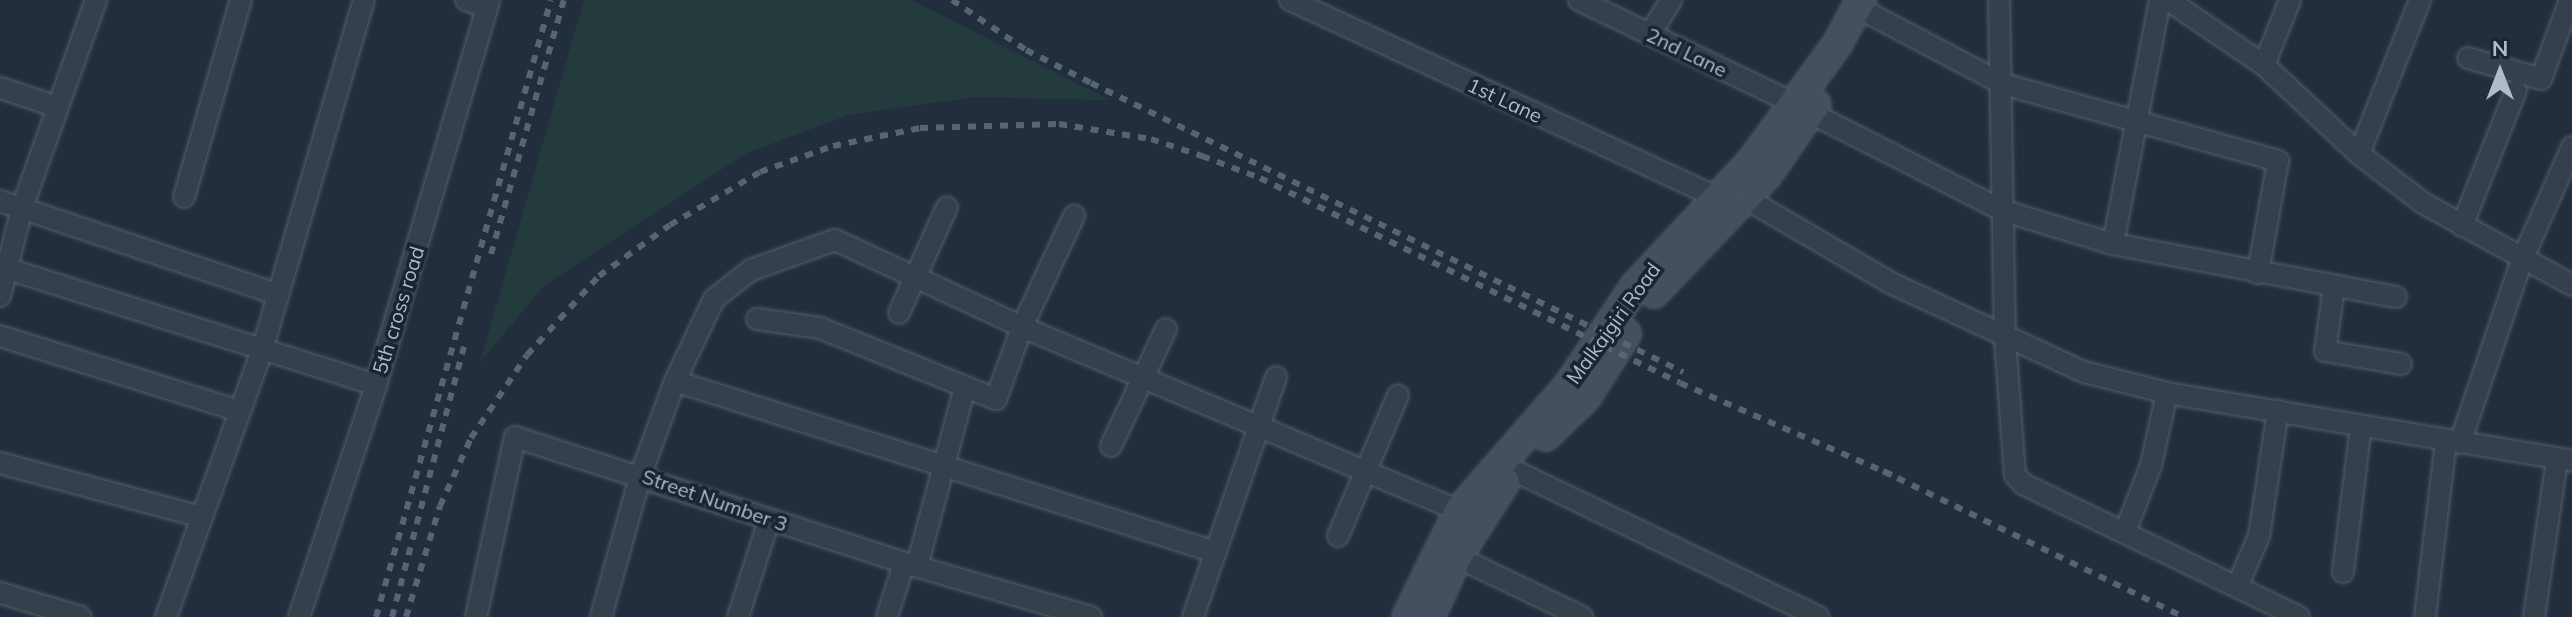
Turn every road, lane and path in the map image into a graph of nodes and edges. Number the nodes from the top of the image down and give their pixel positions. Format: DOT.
graph roads {
  1 [pos="96,0"];
  2 [pos="241,0"];
  3 [pos="364,0"];
  4 [pos="466,0"];
  5 [pos="1290,0"];
  6 [pos="1579,0"];
  7 [pos="1671,0"];
  8 [pos="1999,0"];
  9 [pos="2160,0"];
  10 [pos="2168,0"];
  11 [pos="2290,0"];
  12 [pos="2420,0"];
  13 [pos="2570,0"];
  14 [pos="488,4"];
  15 [pos="1859,4"];
  16 [pos="1650,34"];
  17 [pos="2468,58"];
  18 [pos="2264,65"];
  19 [pos="2003,84"];
  20 [pos="0,88"];
  21 [pos="2516,90"];
  22 [pos="57,107"];
  23 [pos="1803,108"];
  24 [pos="2139,123"];
  25 [pos="2572,147"];
  26 [pos="2359,154"];
  27 [pos="184,197"];
  28 [pos="1734,199"];
  29 [pos="0,201"];
  30 [pos="947,207"];
  31 [pos="22,208"];
  32 [pos="2001,210"];
  33 [pos="1074,216"];
  34 [pos="2462,226"];
  35 [pos="2113,244"];
  36 [pos="2522,260"];
  37 [pos="8,269"];
  38 [pos="2258,273"];
  39 [pos="915,277"];
  40 [pos="2572,285"];
  41 [pos="2334,287"];
  42 [pos="279,295"];
  43 [pos="0,296"];
  44 [pos="2396,297"];
  45 [pos="899,313"];
  46 [pos="757,319"];
  47 [pos="1022,327"];
  48 [pos="1166,329"];
  49 [pos="0,336"];
  50 [pos="2005,339"];
  51 [pos="263,347"];
  52 [pos="2401,364"];
  53 [pos="1276,377"];
  54 [pos="1147,378"];
  55 [pos="675,381"];
  56 [pos="376,385"];
  57 [pos="965,387"];
  58 [pos="2167,393"];
  59 [pos="1398,395"];
  60 [pos="2278,410"];
  61 [pos="239,411"];
  62 [pos="1259,425"];
  63 [pos="2361,426"];
  64 [pos="2453,442"];
  65 [pos="1111,446"];
  66 [pos="2564,460"];
  67 [pos="0,463"];
  68 [pos="1367,468"];
  69 [pos="945,470"];
  70 [pos="1513,470"];
  71 [pos="641,474"];
  72 [pos="1459,511"];
  73 [pos="201,517"];
  74 [pos="769,520"];
  75 [pos="2125,532"];
  76 [pos="1338,536"];
  77 [pos="1215,552"];
  78 [pos="1457,557"];
  79 [pos="910,564"];
  80 [pos="2343,572"];
  81 [pos="2237,587"];
  82 [pos="0,593"];
  83 [pos="1047,611"];
  84 [pos="81,617"];
  85 [pos="166,617"];
  86 [pos="299,617"];
  87 [pos="476,617"];
  88 [pos="601,617"];
  89 [pos="738,617"];
  90 [pos="887,617"];
  91 [pos="1091,617"];
  92 [pos="1193,617"];
  93 [pos="1407,617"];
  94 [pos="1430,617"];
  95 [pos="1582,617"];
  96 [pos="1818,617"];
  97 [pos="2299,617"];
  98 [pos="2425,617"];
  99 [pos="2534,617"];
  1 -- 22 [label="street"];
  2 -- 27 [label="street"];
  3 -- 42 [label="street"];
  4 -- 14 [label="street"];
  5 -- 28 [label="street, 1st Lane"];
  6 -- 16 [label="street, 2nd Lane"];
  7 -- 16 [label="street"];
  8 -- 19 [label="street"];
  9 -- 24 [label="street"];
  10 -- 18 [label="street"];
  11 -- 18 [label="street"];
  12 -- 26 [label="street"];
  13 -- 17 [label="street"];
  14 -- 56 [label="street, 5th cross road"];
  15 -- 19 [label="street"];
  15 -- 23 [label="main road, Malkajgiri Road"];
  16 -- 23 [label="street, 2nd Lane"];
  18 -- 26 [label="street"];
  19 -- 24 [label="street"];
  19 -- 32 [label="street"];
  20 -- 22 [label="street"];
  21 -- 34 [label="street"];
  22 -- 31 [label="street"];
  23 -- 28 [label="main road, Malkajgiri Road"];
  23 -- 32 [label="street, 2nd Lane"];
  24 -- 35 [label="street"];
  24 -- 38 [label="street"];
  25 -- 36 [label="street"];
  26 -- 34 [label="street"];
  28 -- 50 [label="street, 1st Lane"];
  28 -- 70 [label="main road, Malkajgiri Road"];
  28 -- 72 [label="main road, Malkajgiri Road"];
  29 -- 31 [label="street"];
  30 -- 39 [label="street"];
  31 -- 37 [label="street"];
  31 -- 42 [label="street"];
  32 -- 35 [label="street, 2nd Lane"];
  32 -- 50 [label="street"];
  33 -- 47 [label="street"];
  34 -- 36 [label="street"];
  35 -- 38 [label="street, 2nd Lane"];
  36 -- 40 [label="street"];
  36 -- 64 [label="street"];
  37 -- 43 [label="street"];
  37 -- 51 [label="street"];
  38 -- 41 [label="street, 2nd Lane"];
  39 -- 45 [label="street"];
  39 -- 47 [label="street"];
  39 -- 55 [label="street"];
  41 -- 44 [label="street, 2nd Lane"];
  41 -- 52 [label="street"];
  42 -- 51 [label="street"];
  46 -- 57 [label="street"];
  47 -- 54 [label="street"];
  47 -- 57 [label="street"];
  48 -- 54 [label="street"];
  49 -- 61 [label="street"];
  50 -- 58 [label="street, 1st Lane"];
  50 -- 75 [label="street"];
  51 -- 56 [label="street"];
  51 -- 61 [label="street"];
  53 -- 62 [label="street"];
  54 -- 62 [label="street"];
  54 -- 65 [label="street"];
  55 -- 69 [label="street"];
  55 -- 71 [label="street"];
  56 -- 86 [label="street, 5th cross road"];
  57 -- 69 [label="street"];
  58 -- 60 [label="street, 1st Lane"];
  58 -- 75 [label="street"];
  59 -- 68 [label="street"];
  60 -- 63 [label="street, 1st Lane"];
  60 -- 81 [label="street"];
  61 -- 73 [label="street"];
  62 -- 68 [label="street"];
  62 -- 77 [label="street"];
  63 -- 64 [label="street, 1st Lane"];
  63 -- 80 [label="street"];
  64 -- 66 [label="street, 1st Lane"];
  64 -- 98 [label="street"];
  66 -- 99 [label="street"];
  67 -- 73 [label="street"];
  68 -- 72 [label="street"];
  68 -- 76 [label="street"];
  69 -- 77 [label="street"];
  69 -- 79 [label="street"];
  70 -- 78 [label="main road, Malkajgiri Road"];
  70 -- 96 [label="street"];
  71 -- 74 [label="street, Street Number 3"];
  71 -- 87 [label="street, Street Number 3"];
  71 -- 88 [label="street"];
  72 -- 93 [label="main road, Malkajgiri Road"];
  73 -- 85 [label="street"];
  74 -- 79 [label="street, Street Number 3"];
  74 -- 89 [label="street"];
  75 -- 81 [label="street"];
  77 -- 92 [label="street"];
  78 -- 94 [label="main road, Malkajgiri Road"];
  78 -- 95 [label="street"];
  79 -- 83 [label="street, Street Number 3"];
  79 -- 90 [label="street"];
  81 -- 97 [label="street"];
  82 -- 84 [label="street"];
  83 -- 91 [label="street, Street Number 3"];
}
